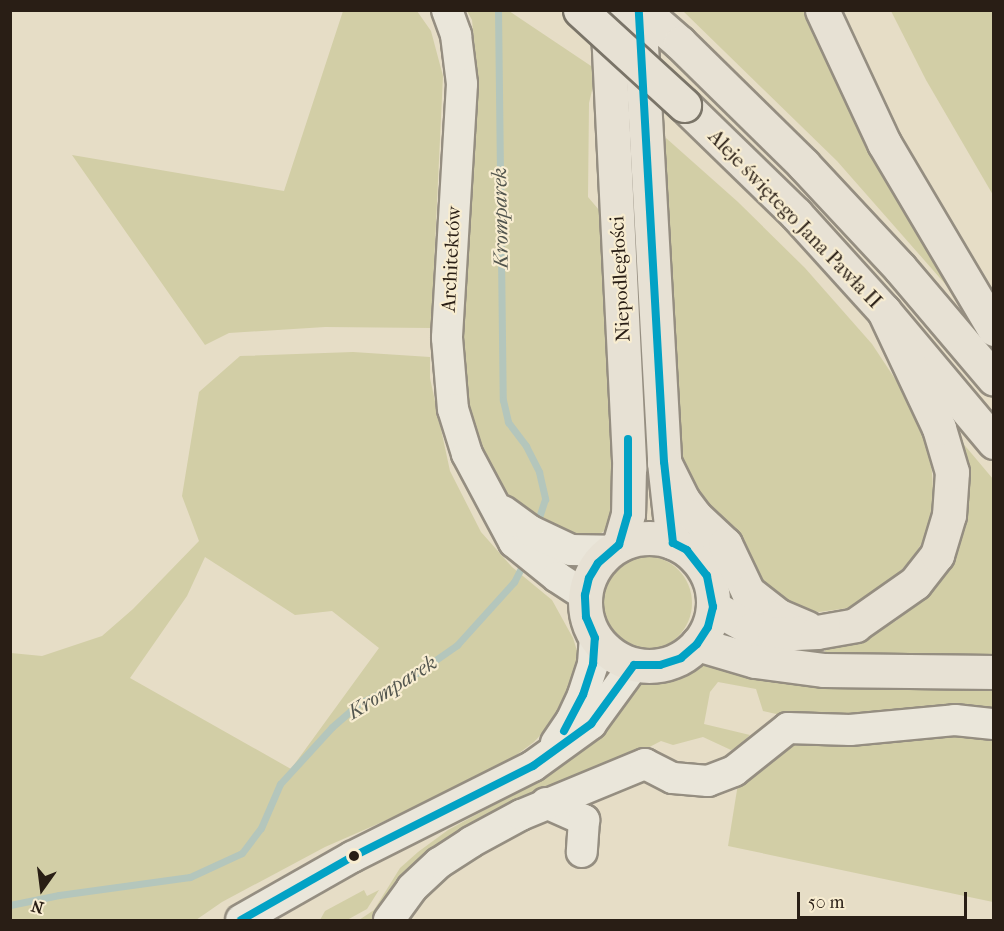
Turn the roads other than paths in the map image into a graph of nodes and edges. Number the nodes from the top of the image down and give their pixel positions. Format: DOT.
graph roads {
  1 [pos="447,10"];
  2 [pos="580,10"];
  3 [pos="607,10"];
  4 [pos="641,10"];
  5 [pos="822,10"];
  6 [pos="884,311"];
  7 [pos="993,329"];
  8 [pos="993,379"];
  9 [pos="993,442"];
  10 [pos="664,462"];
  11 [pos="491,502"];
  12 [pos="673,543"];
  13 [pos="614,548"];
  14 [pos="585,595"];
  15 [pos="713,607"];
  16 [pos="817,632"];
  17 [pos="595,638"];
  18 [pos="697,644"];
  19 [pos="634,664"];
  20 [pos="993,672"];
  21 [pos="993,724"];
  22 [pos="548,755"];
  23 [pos="546,803"];
  24 [pos="582,852"];
  25 [pos="259,916"];
  26 [pos="389,921"];
  1 -- 11 [label="street, Architektów"];
  2 -- 6 [label="main road, Aleje świętego Jana Pawła II, bridge"];
  3 -- 13 [label="main road, Niepodległości"];
  4 -- 8 [label="main road, Aleje świętego Jana Pawła II"];
  4 -- 10 [label="main road, Niepodległości"];
  5 -- 7 [label="main road"];
  6 -- 9 [label="main road, Aleje świętego Jana Pawła II"];
  6 -- 16 [label="main road"];
  10 -- 12 [label="main road, Niepodległości"];
  10 -- 16 [label="main road"];
  11 -- 13 [label="street, Architektów"];
  11 -- 14 [label="street, Architektów"];
  12 -- 13 [label="main road"];
  12 -- 15 [label="main road"];
  13 -- 14 [label="main road"];
  14 -- 17 [label="main road"];
  15 -- 16 [label="main road"];
  15 -- 18 [label="main road"];
  17 -- 19 [label="main road"];
  17 -- 22 [label="street"];
  18 -- 19 [label="main road"];
  18 -- 20 [label="main road"];
  19 -- 22 [label="street"];
  21 -- 23 [label="street"];
  22 -- 25 [label="street"];
  23 -- 24 [label="street"];
  23 -- 26 [label="street"];
}
